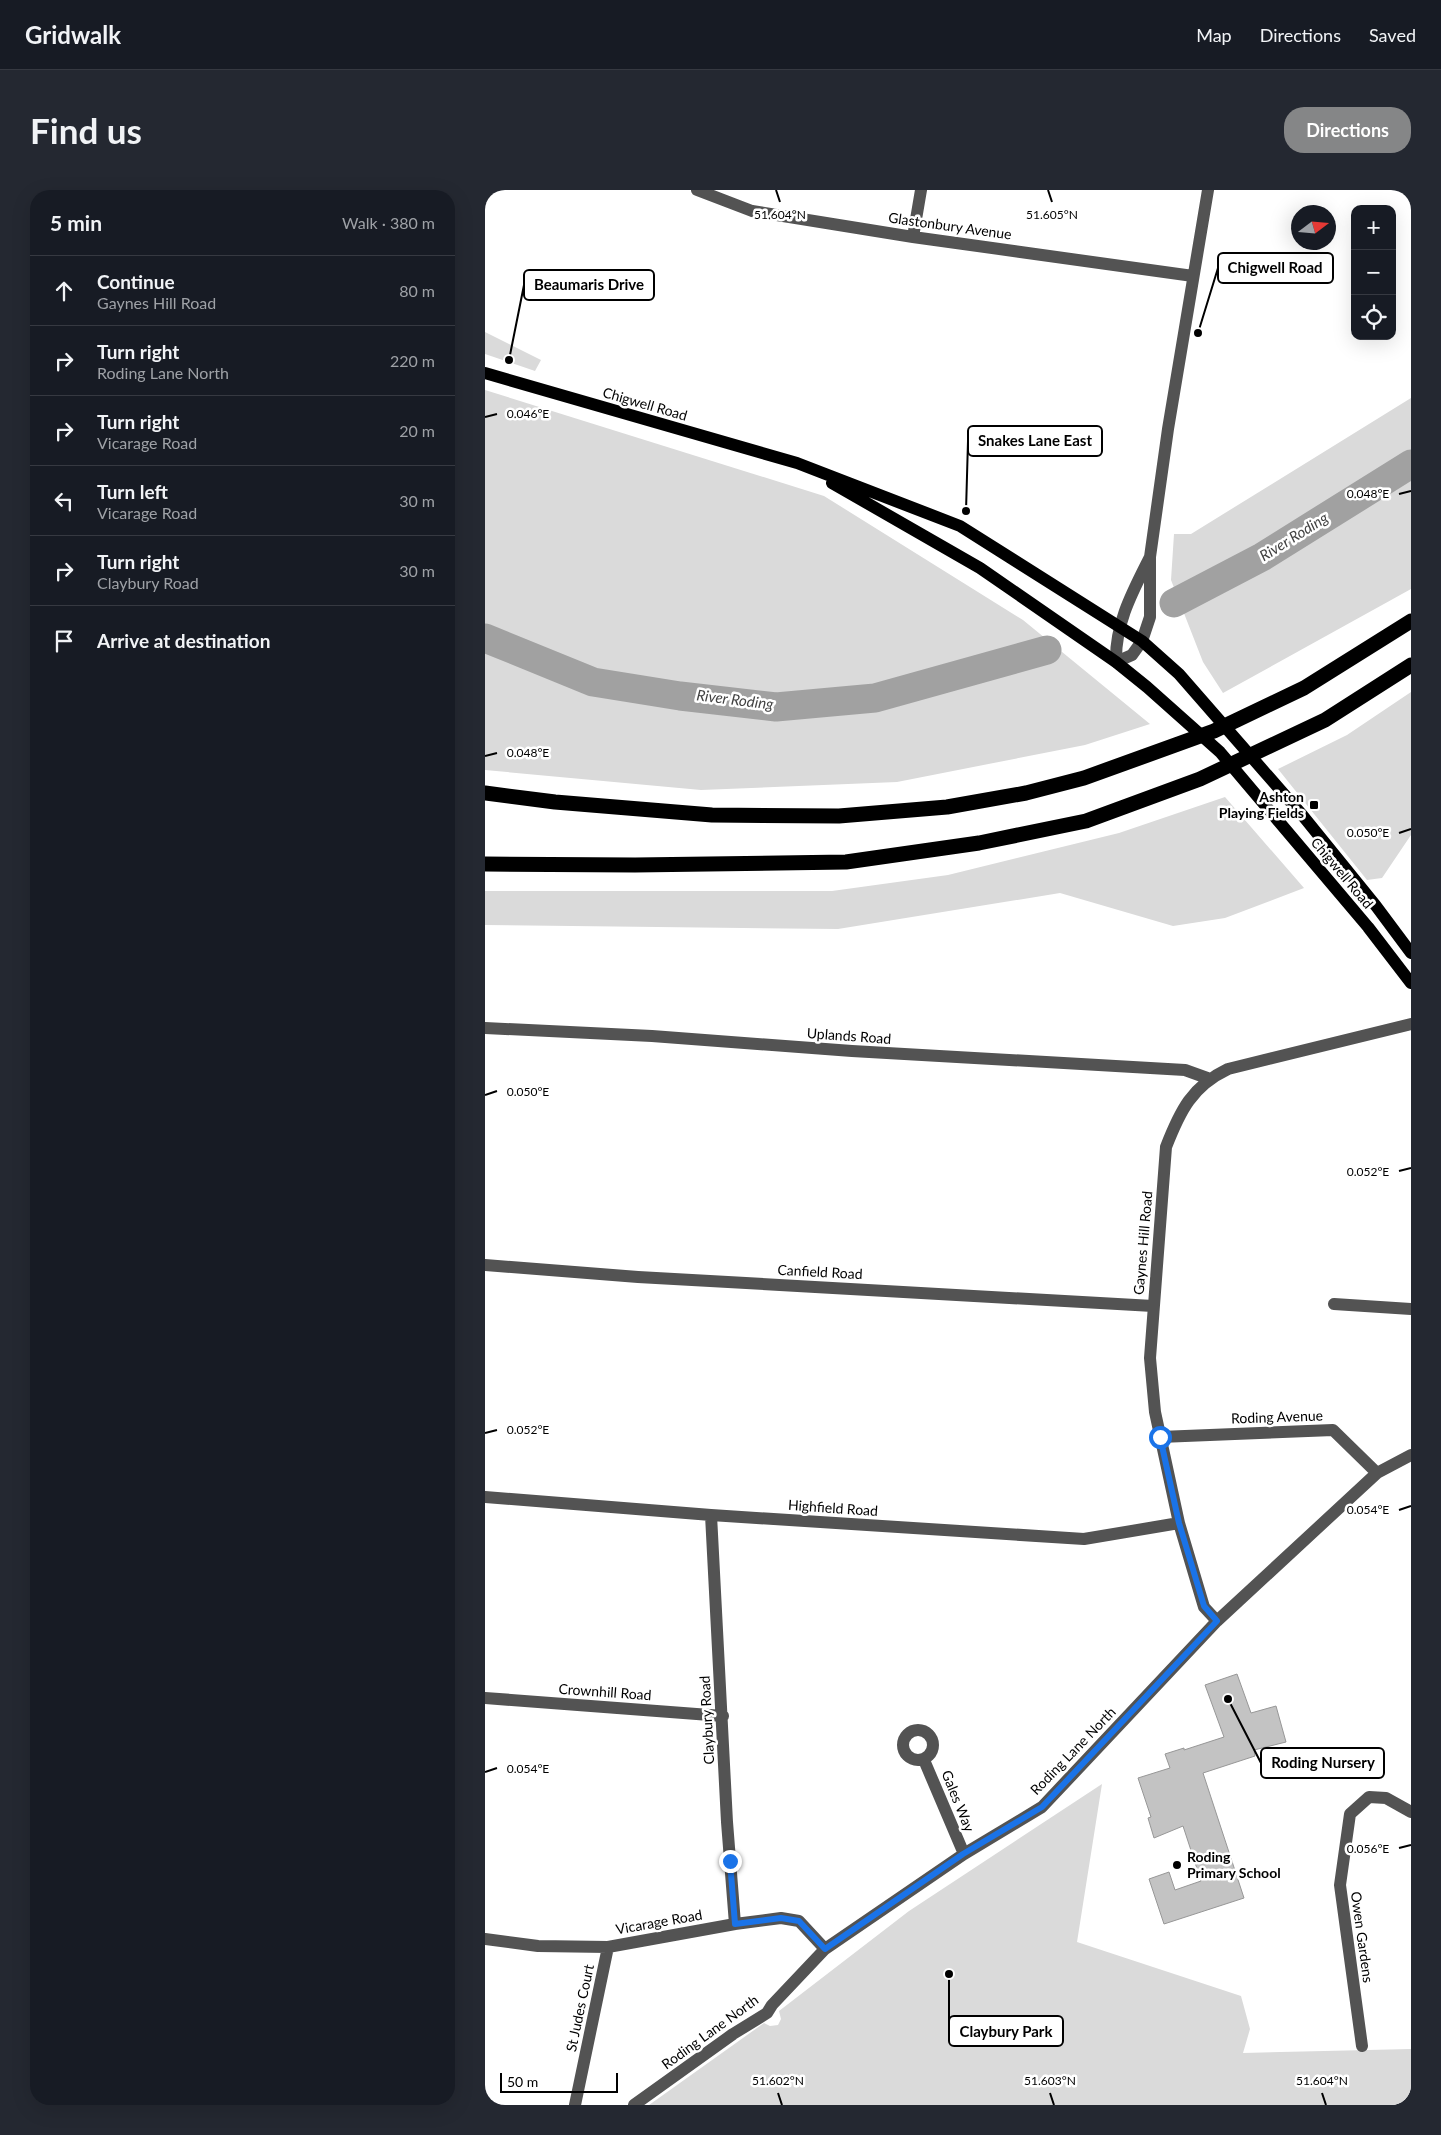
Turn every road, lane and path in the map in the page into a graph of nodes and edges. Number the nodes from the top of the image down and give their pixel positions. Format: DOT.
graph roads {
  1 [pos="921,190"];
  2 [pos="1208,190"];
  3 [pos="703,191"];
  4 [pos="913,237"];
  5 [pos="1193,276"];
  6 [pos="485,373"];
  7 [pos="797,463"];
  8 [pos="1150,557"];
  9 [pos="1411,621"];
  10 [pos="1119,626"];
  11 [pos="1142,641"];
  12 [pos="1116,662"];
  13 [pos="1411,665"];
  14 [pos="485,792"];
  15 [pos="485,864"];
  16 [pos="1411,953"];
  17 [pos="1411,983"];
  18 [pos="1411,1024"];
  19 [pos="485,1028"];
  20 [pos="1210,1079"];
  21 [pos="485,1265"];
  22 [pos="1334,1304"];
  23 [pos="1153,1306"];
  24 [pos="1411,1309"];
  25 [pos="1160,1437"];
  26 [pos="1411,1455"];
  27 [pos="1377,1473"];
  28 [pos="485,1497"];
  29 [pos="711,1515"];
  30 [pos="1179,1523"];
  31 [pos="1217,1621"];
  32 [pos="485,1698"];
  33 [pos="723,1716"];
  34 [pos="925,1760"];
  35 [pos="1411,1812"];
  36 [pos="963,1854"];
  37 [pos="735,1924"];
  38 [pos="485,1939"];
  39 [pos="608,1947"];
  40 [pos="825,1949"];
  41 [pos="1362,2046"];
  42 [pos="575,2105"];
  43 [pos="634,2105"];
  1 -- 4 [label="street"];
  2 -- 5 [label="street"];
  3 -- 4 [label="street, Glastonbury Avenue"];
  4 -- 5 [label="street, Glastonbury Avenue"];
  5 -- 8 [label="street"];
  6 -- 7 [label="main road, Chigwell Road"];
  7 -- 10 [label="main road, Chigwell Road"];
  7 -- 12 [label="main road, Chigwell Road"];
  8 -- 10 [label="street"];
  8 -- 11 [label="street"];
  9 -- 14 [label="highway"];
  10 -- 11 [label="main road, Chigwell Road"];
  10 -- 12 [label="street"];
  11 -- 12 [label="street"];
  11 -- 16 [label="main road, Chigwell Road"];
  12 -- 17 [label="main road, Chigwell Road"];
  13 -- 15 [label="highway"];
  18 -- 20 [label="street, Gaynes Hill Road"];
  19 -- 20 [label="street, Uplands Road"];
  20 -- 23 [label="street, Gaynes Hill Road"];
  21 -- 23 [label="street, Canfield Road"];
  22 -- 24 [label="street"];
  23 -- 25 [label="street, Gaynes Hill Road"];
  25 -- 27 [label="street, Roding Avenue"];
  25 -- 30 [label="street, Gaynes Hill Road"];
  26 -- 27 [label="street, Roding Lane North"];
  27 -- 31 [label="street, Roding Lane North"];
  28 -- 29 [label="street, Highfield Road"];
  29 -- 30 [label="street, Highfield Road"];
  29 -- 33 [label="street, Claybury Road"];
  30 -- 31 [label="street, Gaynes Hill Road"];
  31 -- 36 [label="street, Roding Lane North"];
  32 -- 33 [label="street, Crownhill Road"];
  33 -- 37 [label="street, Claybury Road"];
  34 -- 36 [label="street, Gales Way"];
  35 -- 41 [label="street, Owen Gardens"];
  36 -- 40 [label="street, Roding Lane North"];
  37 -- 39 [label="street, Vicarage Road"];
  37 -- 40 [label="street, Vicarage Road"];
  38 -- 39 [label="street, Vicarage Road"];
  39 -- 42 [label="street, St Judes Court"];
  40 -- 43 [label="street, Roding Lane North"];
}
